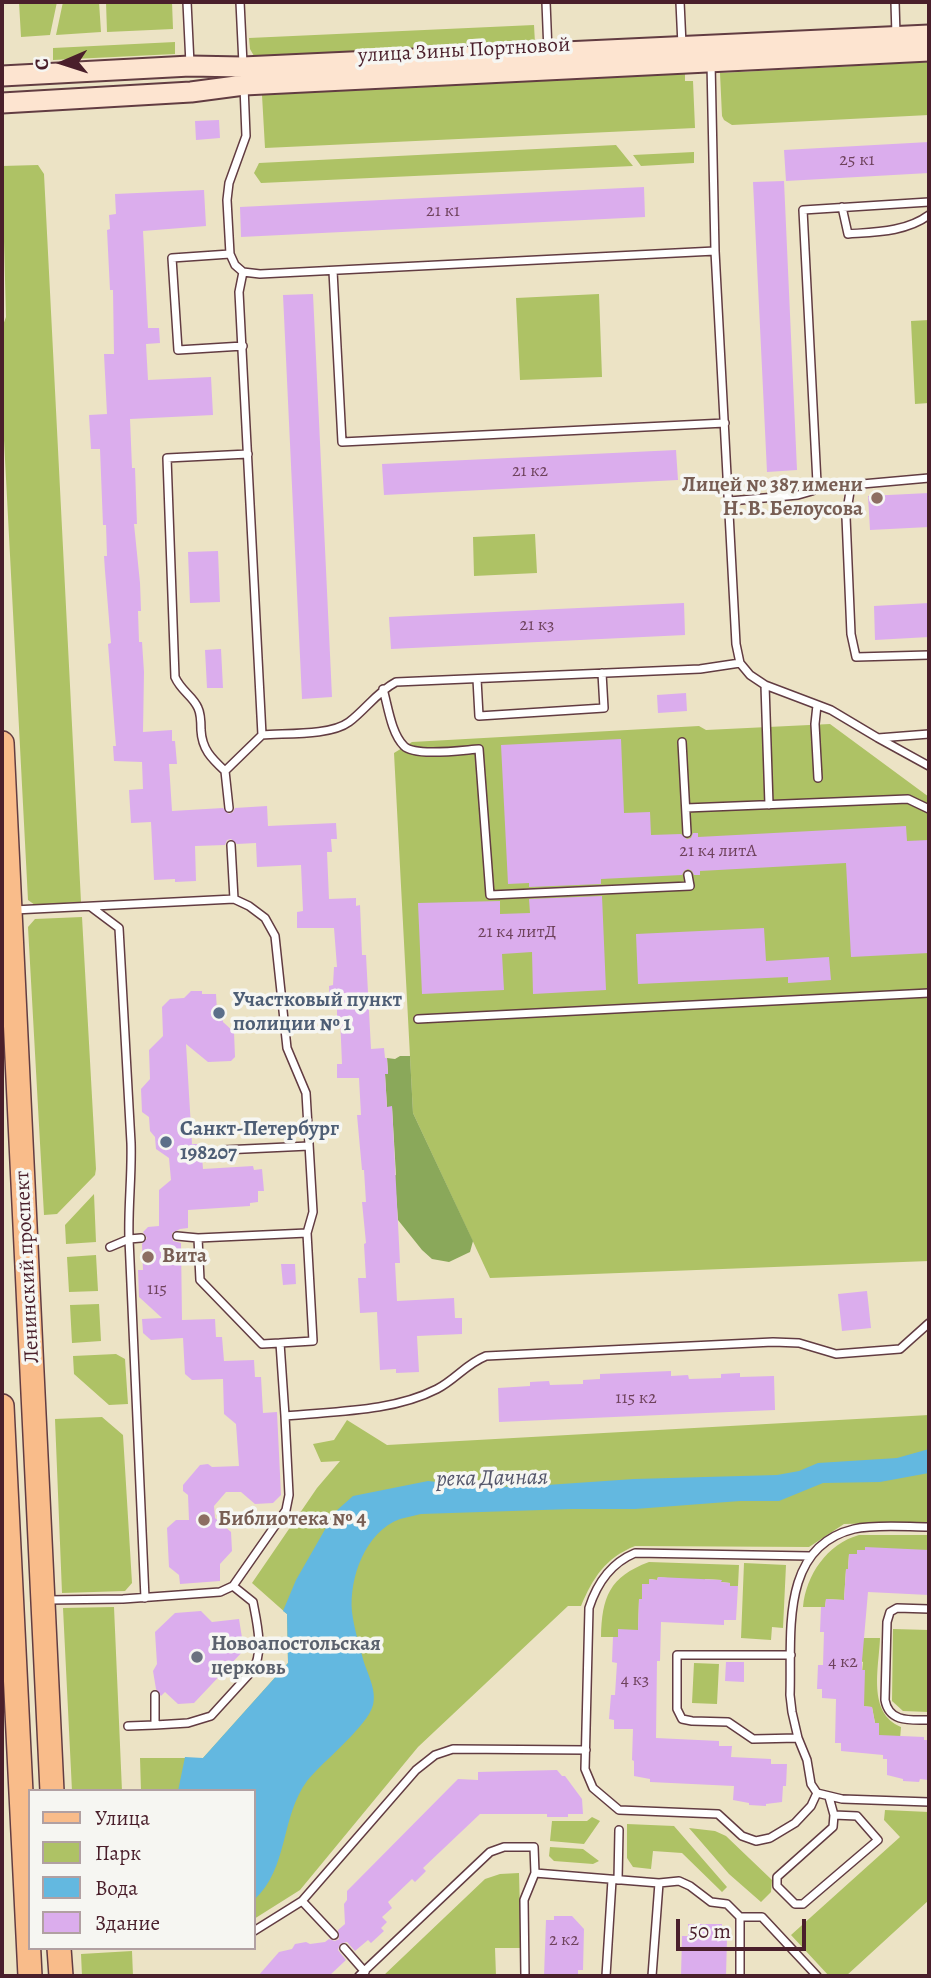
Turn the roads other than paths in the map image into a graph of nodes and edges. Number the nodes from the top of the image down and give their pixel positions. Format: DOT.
graph roads {
  1 [pos="187,2"];
  2 [pos="240,2"];
  3 [pos="546,2"];
  4 [pos="680,2"];
  5 [pos="895,2"];
  6 [pos="929,35"];
  7 [pos="896,36"];
  8 [pos="929,51"];
  9 [pos="548,52"];
  10 [pos="711,53"];
  11 [pos="683,55"];
  12 [pos="190,66"];
  13 [pos="2,76"];
  14 [pos="244,76"];
  15 [pos="2,103"];
  16 [pos="929,202"];
  17 [pos="842,207"];
  18 [pos="929,215"];
  19 [pos="715,251"];
  20 [pos="230,254"];
  21 [pos="332,271"];
  22 [pos="243,272"];
  23 [pos="243,346"];
  24 [pos="725,423"];
  25 [pos="248,454"];
  26 [pos="929,478"];
  27 [pos="730,501"];
  28 [pos="929,655"];
  29 [pos="740,663"];
  30 [pos="602,673"];
  31 [pos="477,679"];
  32 [pos="765,685"];
  33 [pos="383,689"];
  34 [pos="817,705"];
  35 [pos="929,734"];
  36 [pos="262,735"];
  37 [pos="878,738"];
  38 [pos="2,743"];
  39 [pos="682,743"];
  40 [pos="929,766"];
  41 [pos="225,771"];
  42 [pos="818,778"];
  43 [pos="769,805"];
  44 [pos="229,808"];
  45 [pos="686,808"];
  46 [pos="929,808"];
  47 [pos="687,833"];
  48 [pos="231,845"];
  49 [pos="688,875"];
  50 [pos="234,899"];
  51 [pos="91,906"];
  52 [pos="10,911"];
  53 [pos="929,993"];
  54 [pos="418,1019"];
  55 [pos="309,1146"];
  56 [pos="223,1150"];
  57 [pos="307,1233"];
  58 [pos="177,1236"];
  59 [pos="141,1238"];
  60 [pos="198,1238"];
  61 [pos="129,1239"];
  62 [pos="110,1247"];
  63 [pos="929,1323"];
  64 [pos="280,1343"];
  65 [pos="2,1406"];
  66 [pos="285,1416"];
  67 [pos="929,1527"];
  68 [pos="810,1556"];
  69 [pos="6,1580"];
  70 [pos="233,1586"];
  71 [pos="145,1598"];
  72 [pos="43,1600"];
  73 [pos="929,1609"];
  74 [pos="791,1655"];
  75 [pos="155,1695"];
  76 [pos="929,1720"];
  77 [pos="155,1725"];
  78 [pos="128,1726"];
  79 [pos="798,1738"];
  80 [pos="586,1750"];
  81 [pos="52,1789"];
  82 [pos="817,1793"];
  83 [pos="829,1797"];
  84 [pos="929,1802"];
  85 [pos="834,1815"];
  86 [pos="619,1830"];
  87 [pos="535,1873"];
  88 [pos="615,1880"];
  89 [pos="659,1883"];
  90 [pos="302,1901"];
  91 [pos="740,1917"];
  92 [pos="256,1930"];
  93 [pos="334,1934"];
  94 [pos="28,1943"];
  95 [pos="344,1948"];
  96 [pos="28,1950"];
  97 [pos="59,1950"];
  98 [pos="362,1974"];
  99 [pos="30,1976"];
  100 [pos="61,1976"];
  101 [pos="525,1976"];
  102 [pos="606,1976"];
  103 [pos="652,1976"];
  104 [pos="740,1976"];
  105 [pos="817,1976"];
  1 -- 12 [label="lane"];
  2 -- 14 [label="lane"];
  3 -- 9 [label="lane"];
  4 -- 11 [label="lane"];
  5 -- 7 [label="lane"];
  6 -- 7 [label="main road, улица Зины Портновой"];
  7 -- 10 [label="main road, улица Зины Портновой"];
  8 -- 10 [label="main road, улица Зины Портновой"];
  9 -- 11 [label="main road, улица Зины Портновой"];
  9 -- 14 [label="main road, улица Зины Портновой"];
  10 -- 11 [label="main road, улица Зины Портновой"];
  10 -- 19 [label="lane"];
  11 -- 14 [label="main road, улица Зины Портновой"];
  12 -- 13 [label="main road, улица Зины Портновой"];
  12 -- 14 [label="main road, улица Зины Портновой"];
  14 -- 15 [label="main road, улица Зины Портновой"];
  14 -- 20 [label="lane"];
  16 -- 17 [label="lane"];
  17 -- 18 [label="lane"];
  17 -- 27 [label="lane"];
  19 -- 21 [label="lane"];
  19 -- 24 [label="lane"];
  20 -- 22 [label="lane"];
  20 -- 23 [label="lane"];
  21 -- 22 [label="lane"];
  21 -- 24 [label="lane"];
  22 -- 23 [label="lane"];
  23 -- 25 [label="lane"];
  24 -- 27 [label="lane"];
  25 -- 36 [label="lane"];
  25 -- 41 [label="lane"];
  26 -- 28 [label="lane"];
  27 -- 29 [label="lane"];
  29 -- 30 [label="lane"];
  29 -- 32 [label="lane"];
  30 -- 31 [label="lane"];
  30 -- 31 [label="lane"];
  31 -- 33 [label="lane"];
  32 -- 34 [label="lane"];
  32 -- 43 [label="lane"];
  33 -- 36 [label="lane"];
  33 -- 49 [label="lane"];
  34 -- 37 [label="lane"];
  34 -- 42 [label="lane"];
  35 -- 37 [label="lane"];
  36 -- 41 [label="lane"];
  37 -- 40 [label="lane"];
  38 -- 52 [label="main road, Ленинский проспект"];
  39 -- 45 [label="lane"];
  41 -- 44 [label="lane"];
  43 -- 45 [label="lane"];
  43 -- 46 [label="lane"];
  45 -- 47 [label="lane"];
  48 -- 50 [label="lane"];
  50 -- 51 [label="lane"];
  50 -- 55 [label="lane"];
  51 -- 52 [label="lane"];
  51 -- 61 [label="lane"];
  52 -- 72 [label="main road, Ленинский проспект"];
  53 -- 54 [label="lane"];
  55 -- 56 [label="lane"];
  55 -- 57 [label="lane"];
  57 -- 60 [label="lane"];
  57 -- 64 [label="lane"];
  58 -- 60 [label="lane"];
  59 -- 61 [label="lane"];
  60 -- 64 [label="lane"];
  61 -- 62 [label="lane"];
  61 -- 71 [label="lane"];
  63 -- 66 [label="lane"];
  64 -- 66 [label="lane"];
  65 -- 69 [label="main road"];
  66 -- 70 [label="lane"];
  67 -- 68 [label="lane"];
  68 -- 74 [label="lane"];
  68 -- 80 [label="lane"];
  69 -- 94 [label="main road"];
  70 -- 71 [label="lane"];
  70 -- 77 [label="lane"];
  71 -- 72 [label="lane"];
  72 -- 81 [label="main road, Ленинский проспект"];
  73 -- 76 [label="lane"];
  74 -- 79 [label="lane"];
  74 -- 79 [label="lane"];
  75 -- 77 [label="lane"];
  77 -- 78 [label="lane"];
  79 -- 82 [label="lane"];
  80 -- 82 [label="lane"];
  80 -- 90 [label="lane"];
  82 -- 83 [label="lane"];
  83 -- 84 [label="lane"];
  83 -- 85 [label="lane"];
  85 -- 85 [label="lane"];
  86 -- 88 [label="lane"];
  87 -- 88 [label="lane"];
  87 -- 98 [label="lane"];
  87 -- 101 [label="lane"];
  88 -- 89 [label="lane"];
  88 -- 102 [label="lane"];
  89 -- 91 [label="lane"];
  89 -- 103 [label="lane"];
  90 -- 92 [label="lane"];
  90 -- 93 [label="lane"];
  91 -- 104 [label="lane"];
  91 -- 105 [label="lane"];
  95 -- 98 [label="lane"];
  96 -- 99 [label="main road"];
  97 -- 100 [label="main road"];
}
